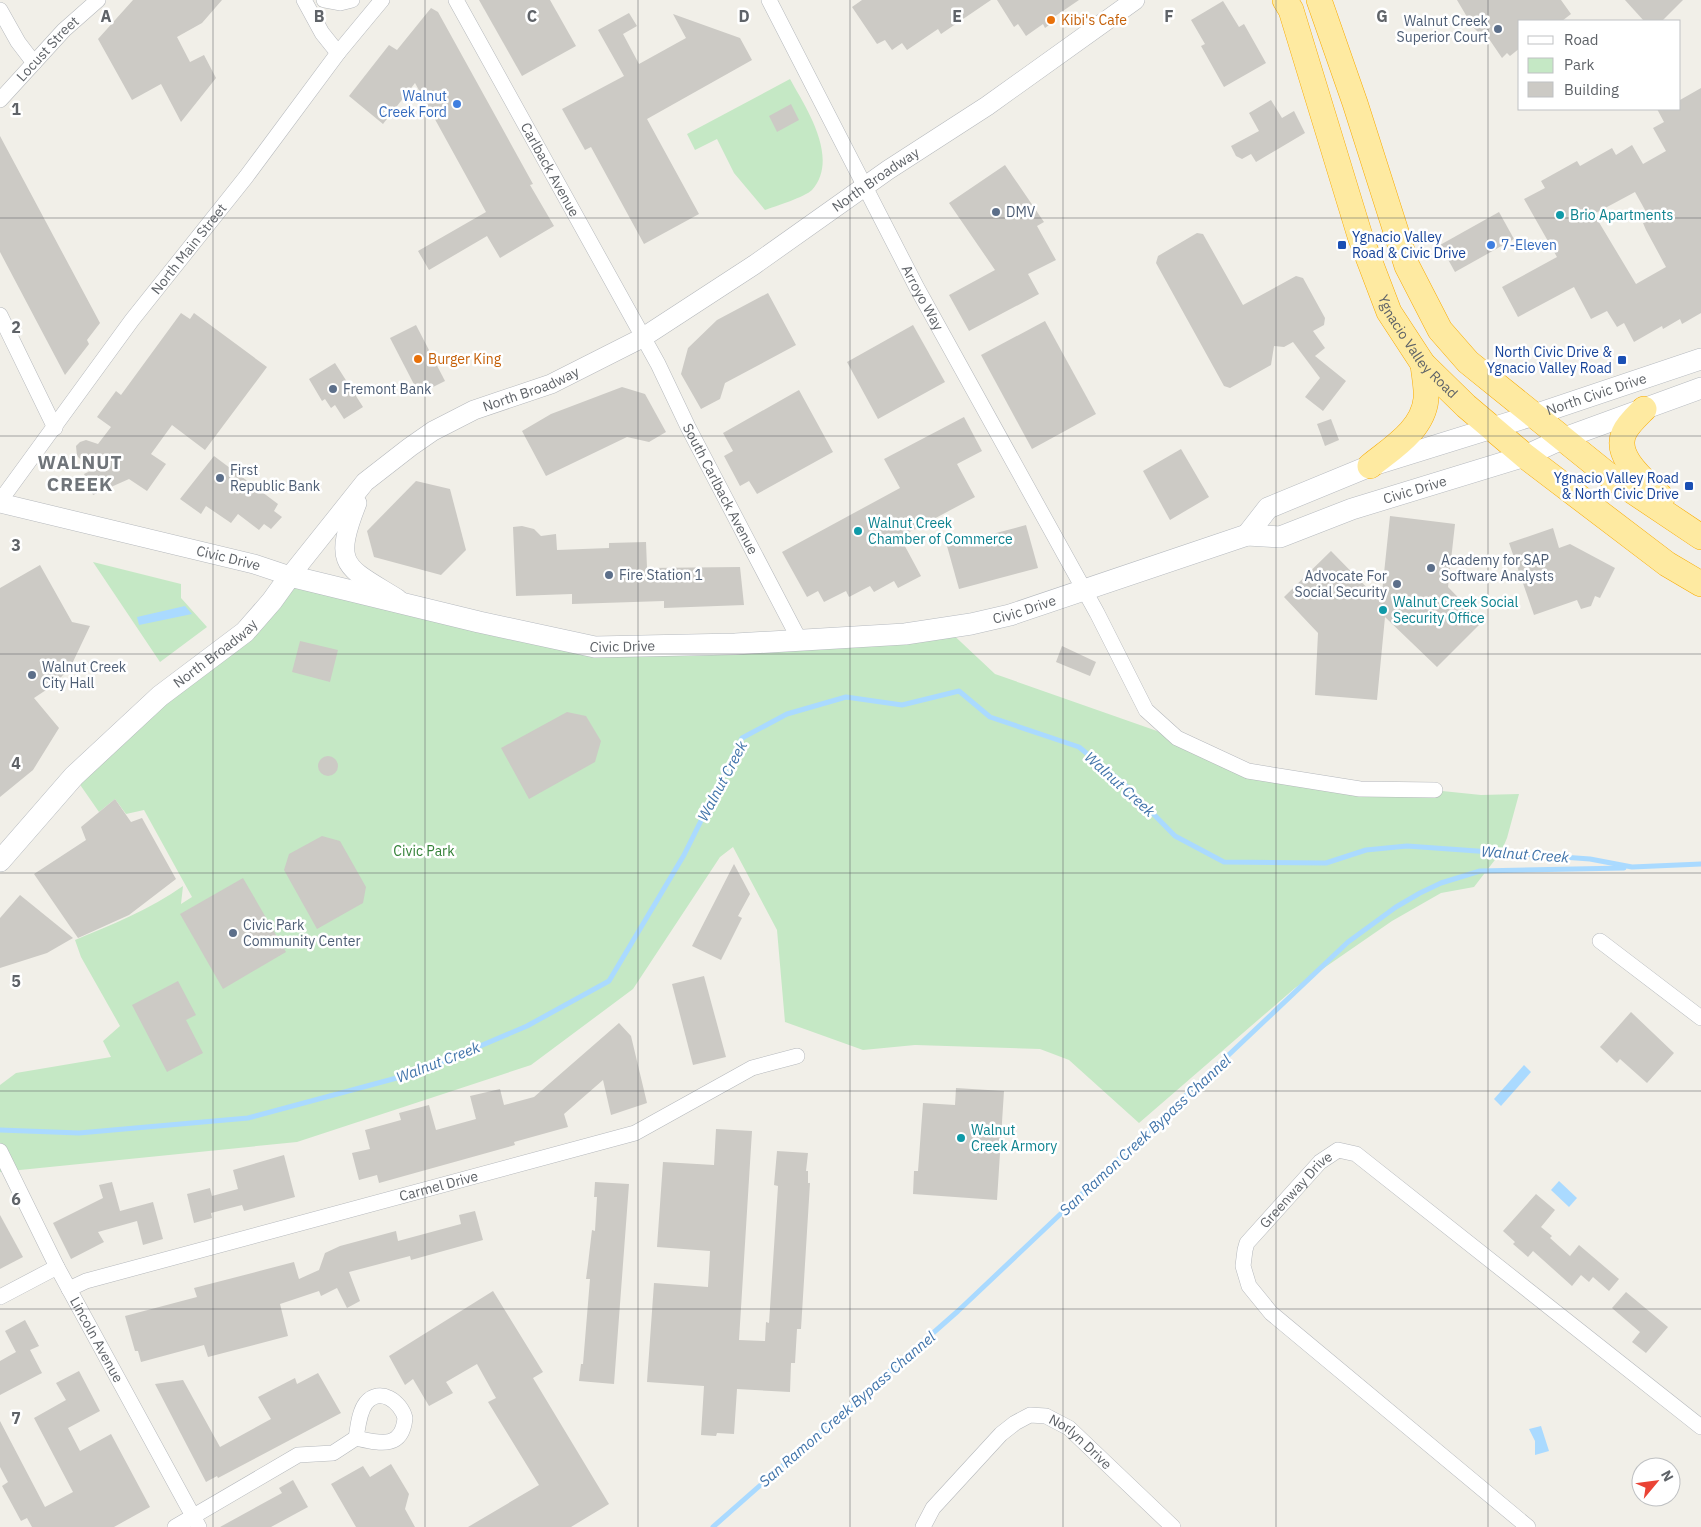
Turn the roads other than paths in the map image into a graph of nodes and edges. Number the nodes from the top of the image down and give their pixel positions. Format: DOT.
graph roads {
  1 [pos="98,0"];
  2 [pos="304,0"];
  3 [pos="324,0"];
  4 [pos="352,0"];
  5 [pos="382,0"];
  6 [pos="456,0"];
  7 [pos="769,0"];
  8 [pos="1135,0"];
  9 [pos="1285,0"];
  10 [pos="1319,0"];
  11 [pos="0,10"];
  12 [pos="338,53"];
  13 [pos="34,63"];
  14 [pos="0,100"];
  15 [pos="865,186"];
  16 [pos="0,315"];
  17 [pos="642,338"];
  18 [pos="1701,359"];
  19 [pos="1423,364"];
  20 [pos="1701,388"];
  21 [pos="1644,408"];
  22 [pos="1534,415"];
  23 [pos="55,428"];
  24 [pos="1492,428"];
  25 [pos="1564,438"];
  26 [pos="1525,456"];
  27 [pos="1370,466"];
  28 [pos="366,482"];
  29 [pos="0,502"];
  30 [pos="1698,534"];
  31 [pos="1247,535"];
  32 [pos="290,576"];
  33 [pos="1701,584"];
  34 [pos="1084,590"];
  35 [pos="406,604"];
  36 [pos="799,639"];
  37 [pos="1434,790"];
  38 [pos="0,861"];
  39 [pos="1600,941"];
  40 [pos="1701,1018"];
  41 [pos="797,1056"];
  42 [pos="0,1151"];
  43 [pos="57,1267"];
  44 [pos="69,1289"];
  45 [pos="0,1297"];
  46 [pos="1701,1427"];
  47 [pos="356,1438"];
  48 [pos="196,1521"];
  49 [pos="176,1527"];
  50 [pos="923,1527"];
  51 [pos="1174,1527"];
  52 [pos="1528,1527"];
  1 -- 13 [label="street, Locust Street"];
  2 -- 12 [label="street"];
  3 -- 4 [label="street"];
  5 -- 12 [label="street, North Main Street"];
  6 -- 17 [label="street, Carlback Avenue"];
  7 -- 15 [label="street, Arroyo Way"];
  8 -- 15 [label="street, North Broadway"];
  9 -- 19 [label="highway, Ygnacio Valley Road"];
  10 -- 22 [label="highway, Ygnacio Valley Road"];
  11 -- 13 [label="street"];
  12 -- 23 [label="street, North Main Street"];
  13 -- 14 [label="street, Locust Street"];
  15 -- 17 [label="street, North Broadway"];
  15 -- 34 [label="street, Arroyo Way"];
  16 -- 23 [label="street"];
  17 -- 28 [label="street, North Broadway"];
  17 -- 36 [label="street, South Carlback Avenue"];
  18 -- 22 [label="main road, North Civic Drive"];
  19 -- 24 [label="highway, Ygnacio Valley Road"];
  19 -- 27 [label="highway"];
  20 -- 21 [label="main road"];
  21 -- 25 [label="main road"];
  21 -- 30 [label="highway"];
  22 -- 24 [label="main road, North Civic Drive"];
  22 -- 25 [label="highway, Ygnacio Valley Road"];
  23 -- 29 [label="street, North Main Street"];
  24 -- 26 [label="highway, Ygnacio Valley Road"];
  24 -- 27 [label="main road"];
  25 -- 26 [label="main road"];
  25 -- 30 [label="highway, Ygnacio Valley Road"];
  26 -- 31 [label="main road, Civic Drive"];
  26 -- 33 [label="highway, Ygnacio Valley Road"];
  27 -- 31 [label="main road"];
  28 -- 32 [label="street, North Broadway"];
  28 -- 35 [label="street"];
  29 -- 32 [label="street, Civic Drive"];
  31 -- 34 [label="main road, Civic Drive"];
  32 -- 35 [label="main road, Civic Drive"];
  32 -- 38 [label="main road, North Broadway"];
  34 -- 36 [label="main road, Civic Drive"];
  34 -- 37 [label="street, Arroyo Way"];
  35 -- 36 [label="main road, Civic Drive"];
  39 -- 40 [label="street"];
  41 -- 44 [label="street, Carmel Drive"];
  42 -- 43 [label="street, Lincoln Avenue"];
  43 -- 44 [label="street, Lincoln Avenue"];
  43 -- 45 [label="street"];
  44 -- 48 [label="street, Lincoln Avenue"];
  46 -- 52 [label="street, Greenway Drive"];
  47 -- 48 [label="street"];
  48 -- 49 [label="street"];
  50 -- 51 [label="street, Norlyn Drive"];
}
